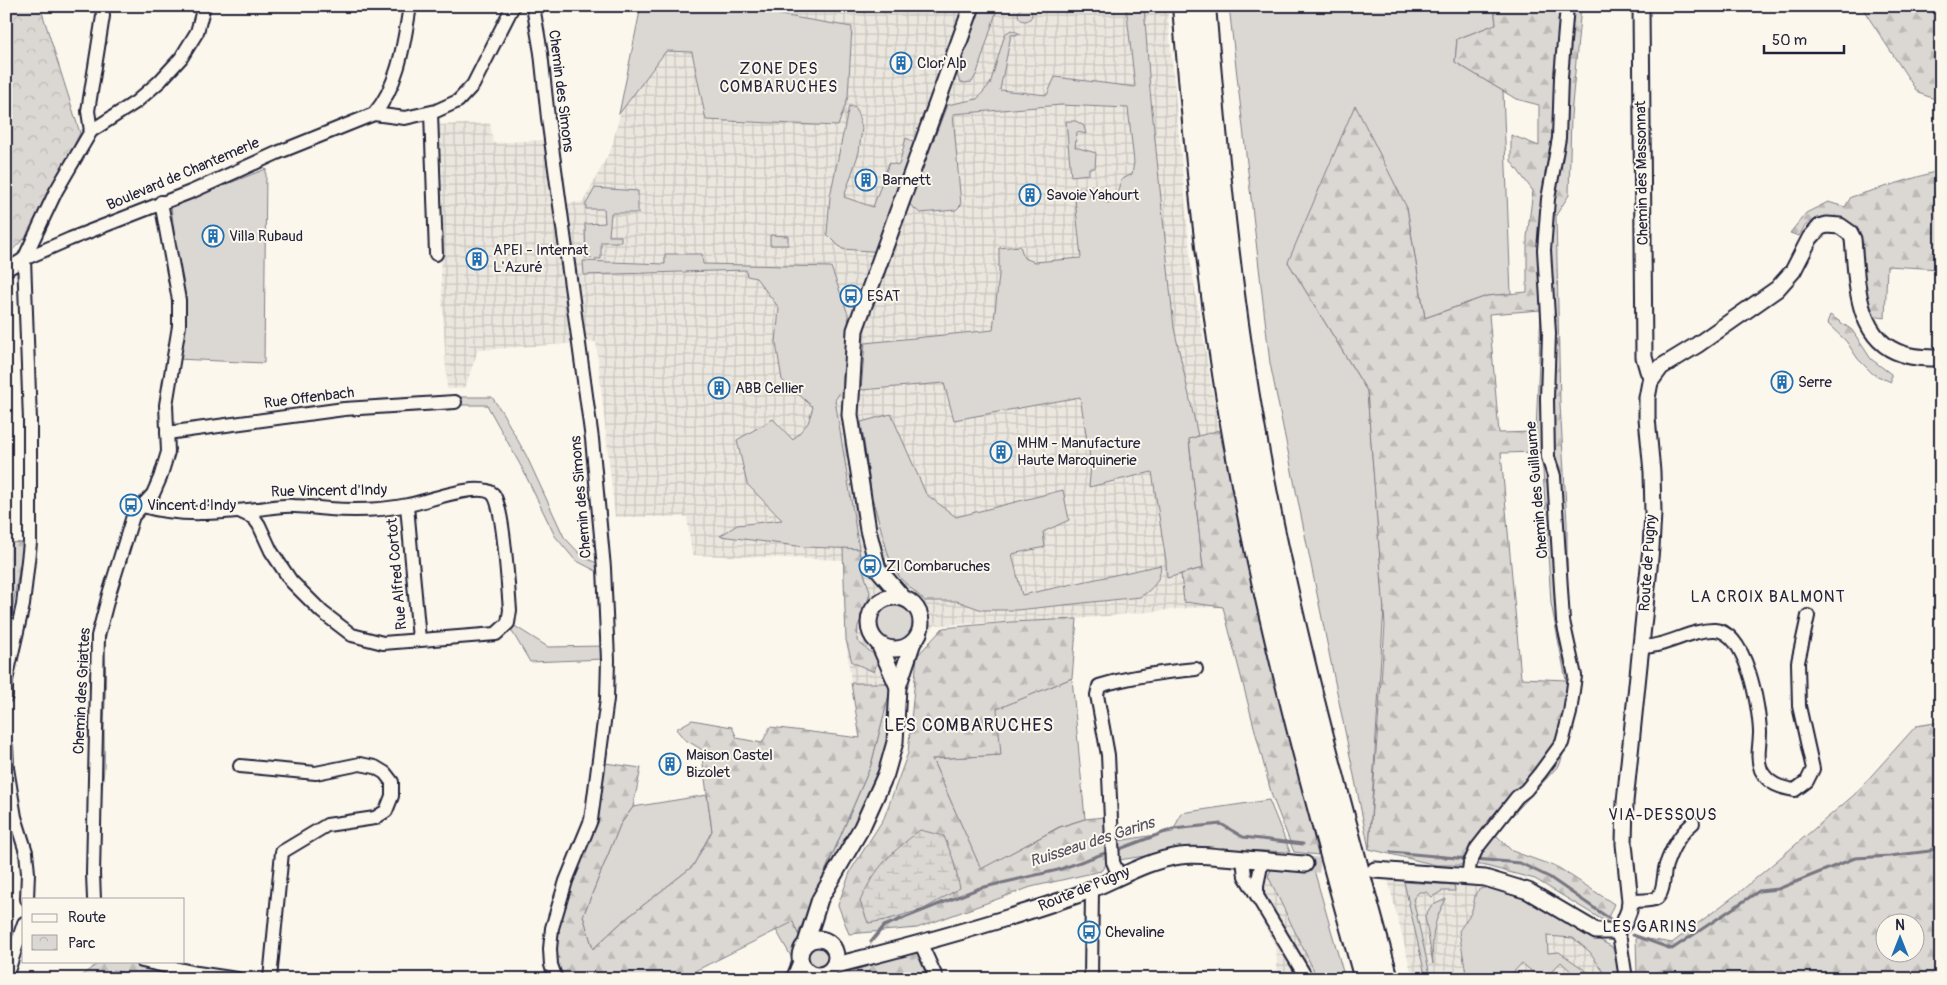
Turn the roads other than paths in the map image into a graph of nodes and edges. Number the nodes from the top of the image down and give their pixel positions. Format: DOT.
graph roads {
  1 [pos="102,6"];
  2 [pos="204,6"];
  3 [pos="410,6"];
  4 [pos="513,6"];
  5 [pos="533,6"];
  6 [pos="972,6"];
  7 [pos="1184,6"];
  8 [pos="1204,6"];
  9 [pos="1567,6"];
  10 [pos="1641,6"];
  11 [pos="378,109"];
  12 [pos="431,113"];
  13 [pos="91,131"];
  14 [pos="161,202"];
  15 [pos="436,254"];
  16 [pos="24,259"];
  17 [pos="6,270"];
  18 [pos="1941,358"];
  19 [pos="1657,372"];
  20 [pos="454,402"];
  21 [pos="167,433"];
  22 [pos="153,494"];
  23 [pos="144,506"];
  24 [pos="407,506"];
  25 [pos="271,508"];
  26 [pos="239,511"];
  27 [pos="183,514"];
  28 [pos="260,525"];
  29 [pos="878,569"];
  30 [pos="903,598"];
  31 [pos="880,601"];
  32 [pos="1808,616"];
  33 [pos="419,639"];
  34 [pos="913,642"];
  35 [pos="879,644"];
  36 [pos="1641,647"];
  37 [pos="1196,669"];
  38 [pos="898,687"];
  39 [pos="6,696"];
  40 [pos="6,747"];
  41 [pos="240,766"];
  42 [pos="1693,823"];
  43 [pos="1243,859"];
  44 [pos="1262,861"];
  45 [pos="1305,864"];
  46 [pos="1471,864"];
  47 [pos="1116,869"];
  48 [pos="1375,870"];
  49 [pos="1092,889"];
  50 [pos="1257,894"];
  51 [pos="27,898"];
  52 [pos="94,898"];
  53 [pos="820,899"];
  54 [pos="1630,900"];
  55 [pos="22,929"];
  56 [pos="1615,930"];
  57 [pos="806,943"];
  58 [pos="921,944"];
  59 [pos="831,945"];
  60 [pos="868,956"];
  61 [pos="147,962"];
  62 [pos="800,962"];
  63 [pos="821,975"];
  64 [pos="6,977"];
  65 [pos="237,979"];
  66 [pos="270,979"];
  67 [pos="556,979"];
  68 [pos="794,979"];
  69 [pos="937,979"];
  70 [pos="1091,979"];
  71 [pos="1307,979"];
  72 [pos="1366,979"];
  73 [pos="1386,979"];
  74 [pos="1626,979"];
  1 -- 13 [label="street"];
  2 -- 13 [label="street"];
  3 -- 11 [label="street"];
  4 -- 12 [label="street"];
  5 -- 67 [label="street, Chemin des Simons"];
  6 -- 29 [label="street"];
  7 -- 72 [label="highway"];
  8 -- 73 [label="highway"];
  9 -- 46 [label="street, Chemin des Guillaume"];
  10 -- 19 [label="street, Chemin des Massonnat"];
  11 -- 12 [label="street"];
  11 -- 14 [label="street, Boulevard de Chantemerle"];
  12 -- 15 [label="street"];
  13 -- 16 [label="street"];
  14 -- 16 [label="street, Boulevard de Chantemerle"];
  14 -- 21 [label="street, Chemin des Griattes"];
  16 -- 17 [label="street, Boulevard de Chantemerle"];
  16 -- 39 [label="street"];
  18 -- 19 [label="street"];
  19 -- 36 [label="street, Route de Pugny"];
  20 -- 21 [label="street, Rue Offenbach"];
  21 -- 22 [label="street, Chemin des Griattes"];
  22 -- 23 [label="street, Chemin des Griattes"];
  22 -- 27 [label="street"];
  23 -- 27 [label="street, Rue Vincent d'Indy"];
  23 -- 52 [label="street, Chemin des Griattes"];
  24 -- 25 [label="street, Rue Vincent d'Indy"];
  24 -- 33 [label="street, Rue Alfred Cortot"];
  24 -- 33 [label="street, Rue Vincent d'Indy"];
  25 -- 26 [label="street, Rue Vincent d'Indy"];
  25 -- 28 [label="street"];
  26 -- 27 [label="street, Rue Vincent d'Indy"];
  26 -- 28 [label="street"];
  28 -- 33 [label="street, Rue Vincent d'Indy"];
  29 -- 30 [label="street"];
  29 -- 31 [label="street"];
  30 -- 31 [label="street"];
  30 -- 34 [label="street"];
  31 -- 35 [label="street"];
  32 -- 36 [label="street"];
  34 -- 35 [label="street"];
  34 -- 38 [label="street"];
  35 -- 38 [label="street"];
  36 -- 54 [label="street, Route de Pugny"];
  37 -- 47 [label="street"];
  38 -- 53 [label="street"];
  40 -- 51 [label="street"];
  41 -- 66 [label="street"];
  42 -- 54 [label="street"];
  43 -- 44 [label="street, Route de Pugny"];
  43 -- 47 [label="street, Route de Pugny"];
  43 -- 50 [label="street"];
  44 -- 45 [label="street, Route de Pugny"];
  44 -- 50 [label="street"];
  46 -- 48 [label="street"];
  46 -- 56 [label="street"];
  47 -- 49 [label="street, Route de Pugny"];
  49 -- 58 [label="street, Route de Pugny"];
  49 -- 70 [label="street"];
  50 -- 71 [label="street"];
  53 -- 57 [label="street"];
  53 -- 59 [label="street"];
  54 -- 56 [label="street, Route de Pugny"];
  55 -- 64 [label="street"];
  56 -- 74 [label="street"];
  57 -- 59 [label="street"];
  57 -- 62 [label="street"];
  58 -- 60 [label="street, Route de Pugny"];
  58 -- 69 [label="street"];
  59 -- 60 [label="street, Route de Pugny"];
  59 -- 63 [label="street"];
  60 -- 63 [label="street, Route de Pugny"];
  61 -- 65 [label="street"];
  62 -- 63 [label="street"];
  62 -- 68 [label="street"];
}
